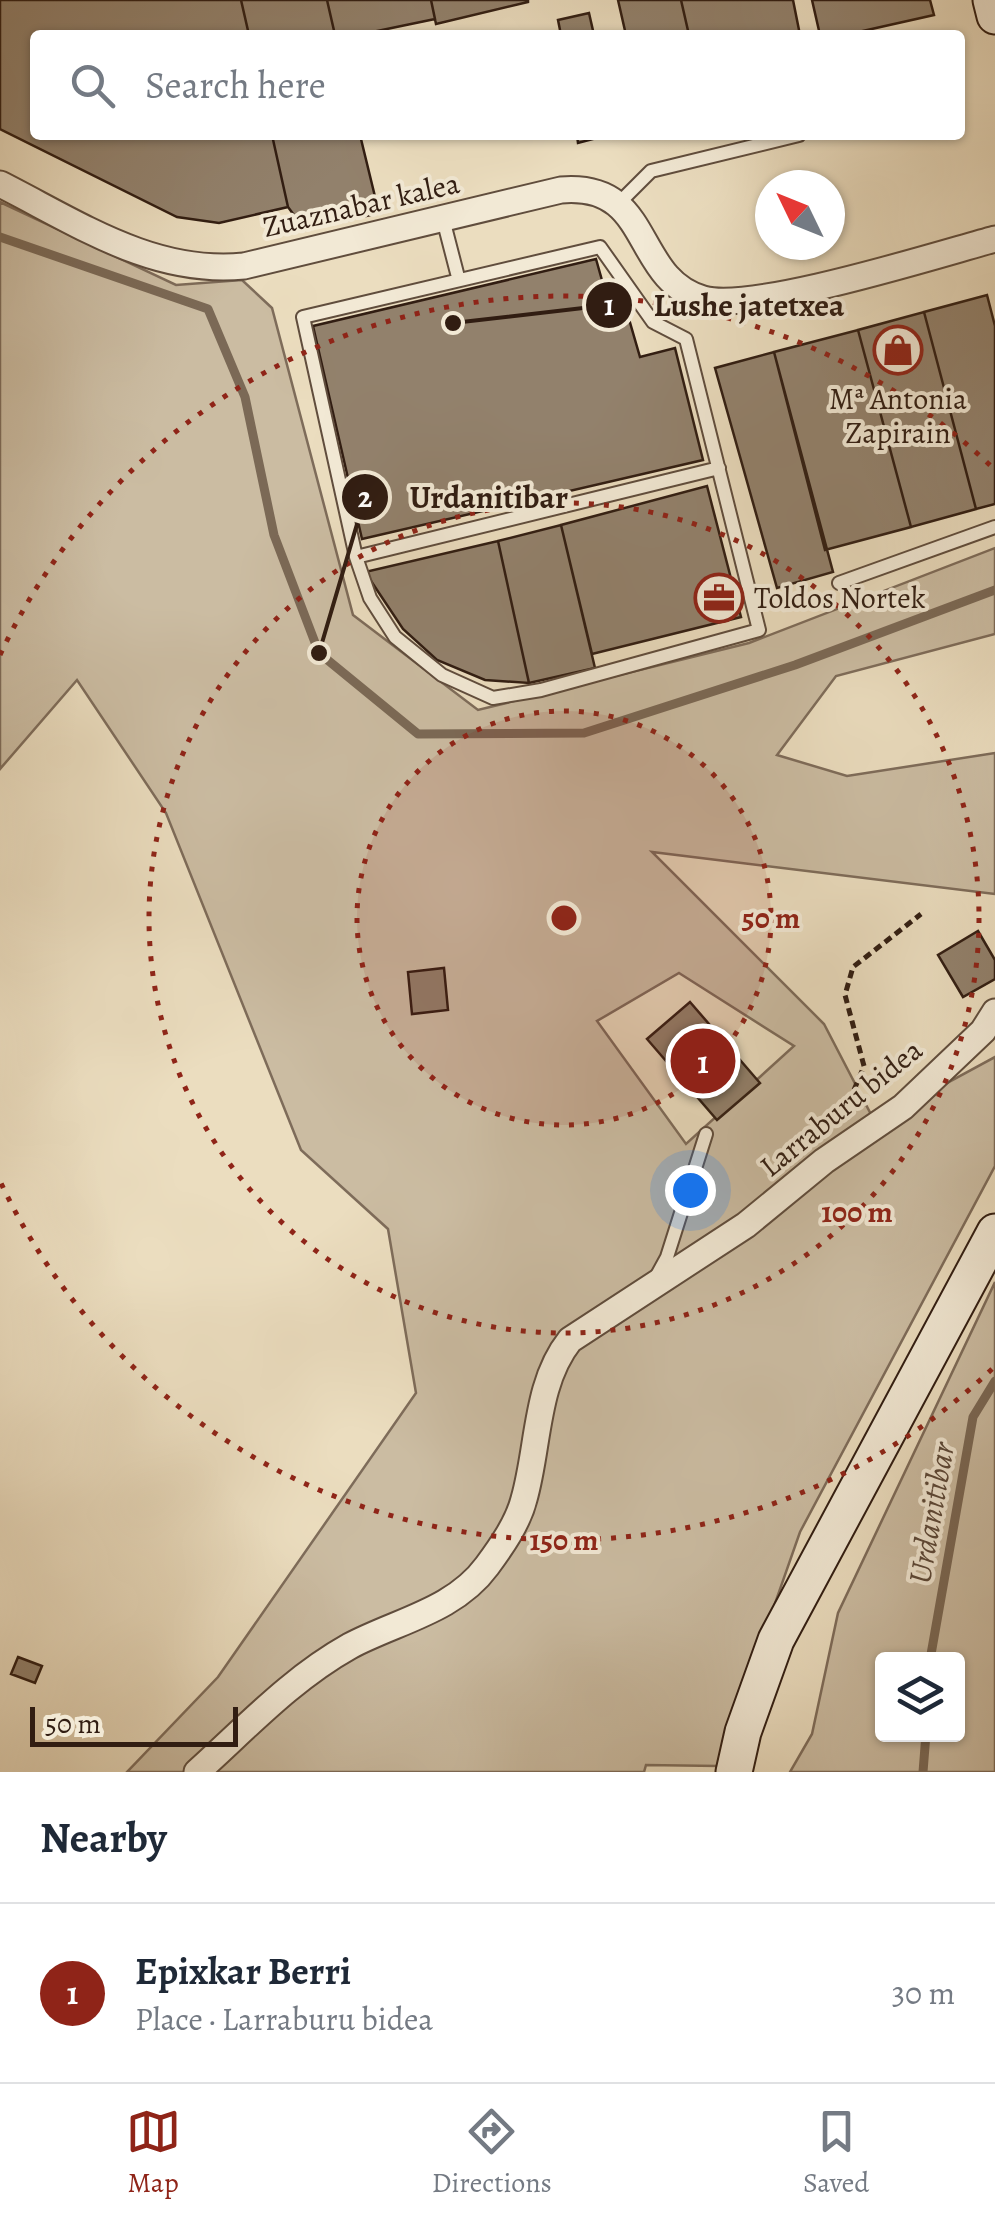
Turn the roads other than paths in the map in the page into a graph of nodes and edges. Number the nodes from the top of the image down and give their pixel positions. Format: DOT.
graph roads {
  1 [pos="991,0"];
  2 [pos="995,16"];
  3 [pos="778,140"];
  4 [pos="0,184"];
  5 [pos="625,210"];
  6 [pos="445,228"];
  7 [pos="995,239"];
  8 [pos="458,277"];
  9 [pos="719,468"];
  10 [pos="995,527"];
  11 [pos="356,558"];
  12 [pos="840,583"];
  13 [pos="995,1012"];
  14 [pos="706,1134"];
  15 [pos="995,1232"];
  16 [pos="649,1290"];
  17 [pos="197,1772"];
  18 [pos="734,1772"];
  1 -- 2 [label="main road"];
  3 -- 5 [label="lane"];
  4 -- 6 [label="street, Zuaznabar kalea"];
  5 -- 6 [label="street, Zuaznabar kalea"];
  5 -- 7 [label="street"];
  6 -- 8 [label="lane"];
  8 -- 9 [label="lane"];
  8 -- 11 [label="lane"];
  9 -- 11 [label="lane"];
  9 -- 11 [label="lane"];
  10 -- 12 [label="lane"];
  13 -- 16 [label="street, Larraburu bidea"];
  14 -- 16 [label="lane"];
  15 -- 18 [label="main road"];
  16 -- 17 [label="street, Larraburu bidea"];
}
